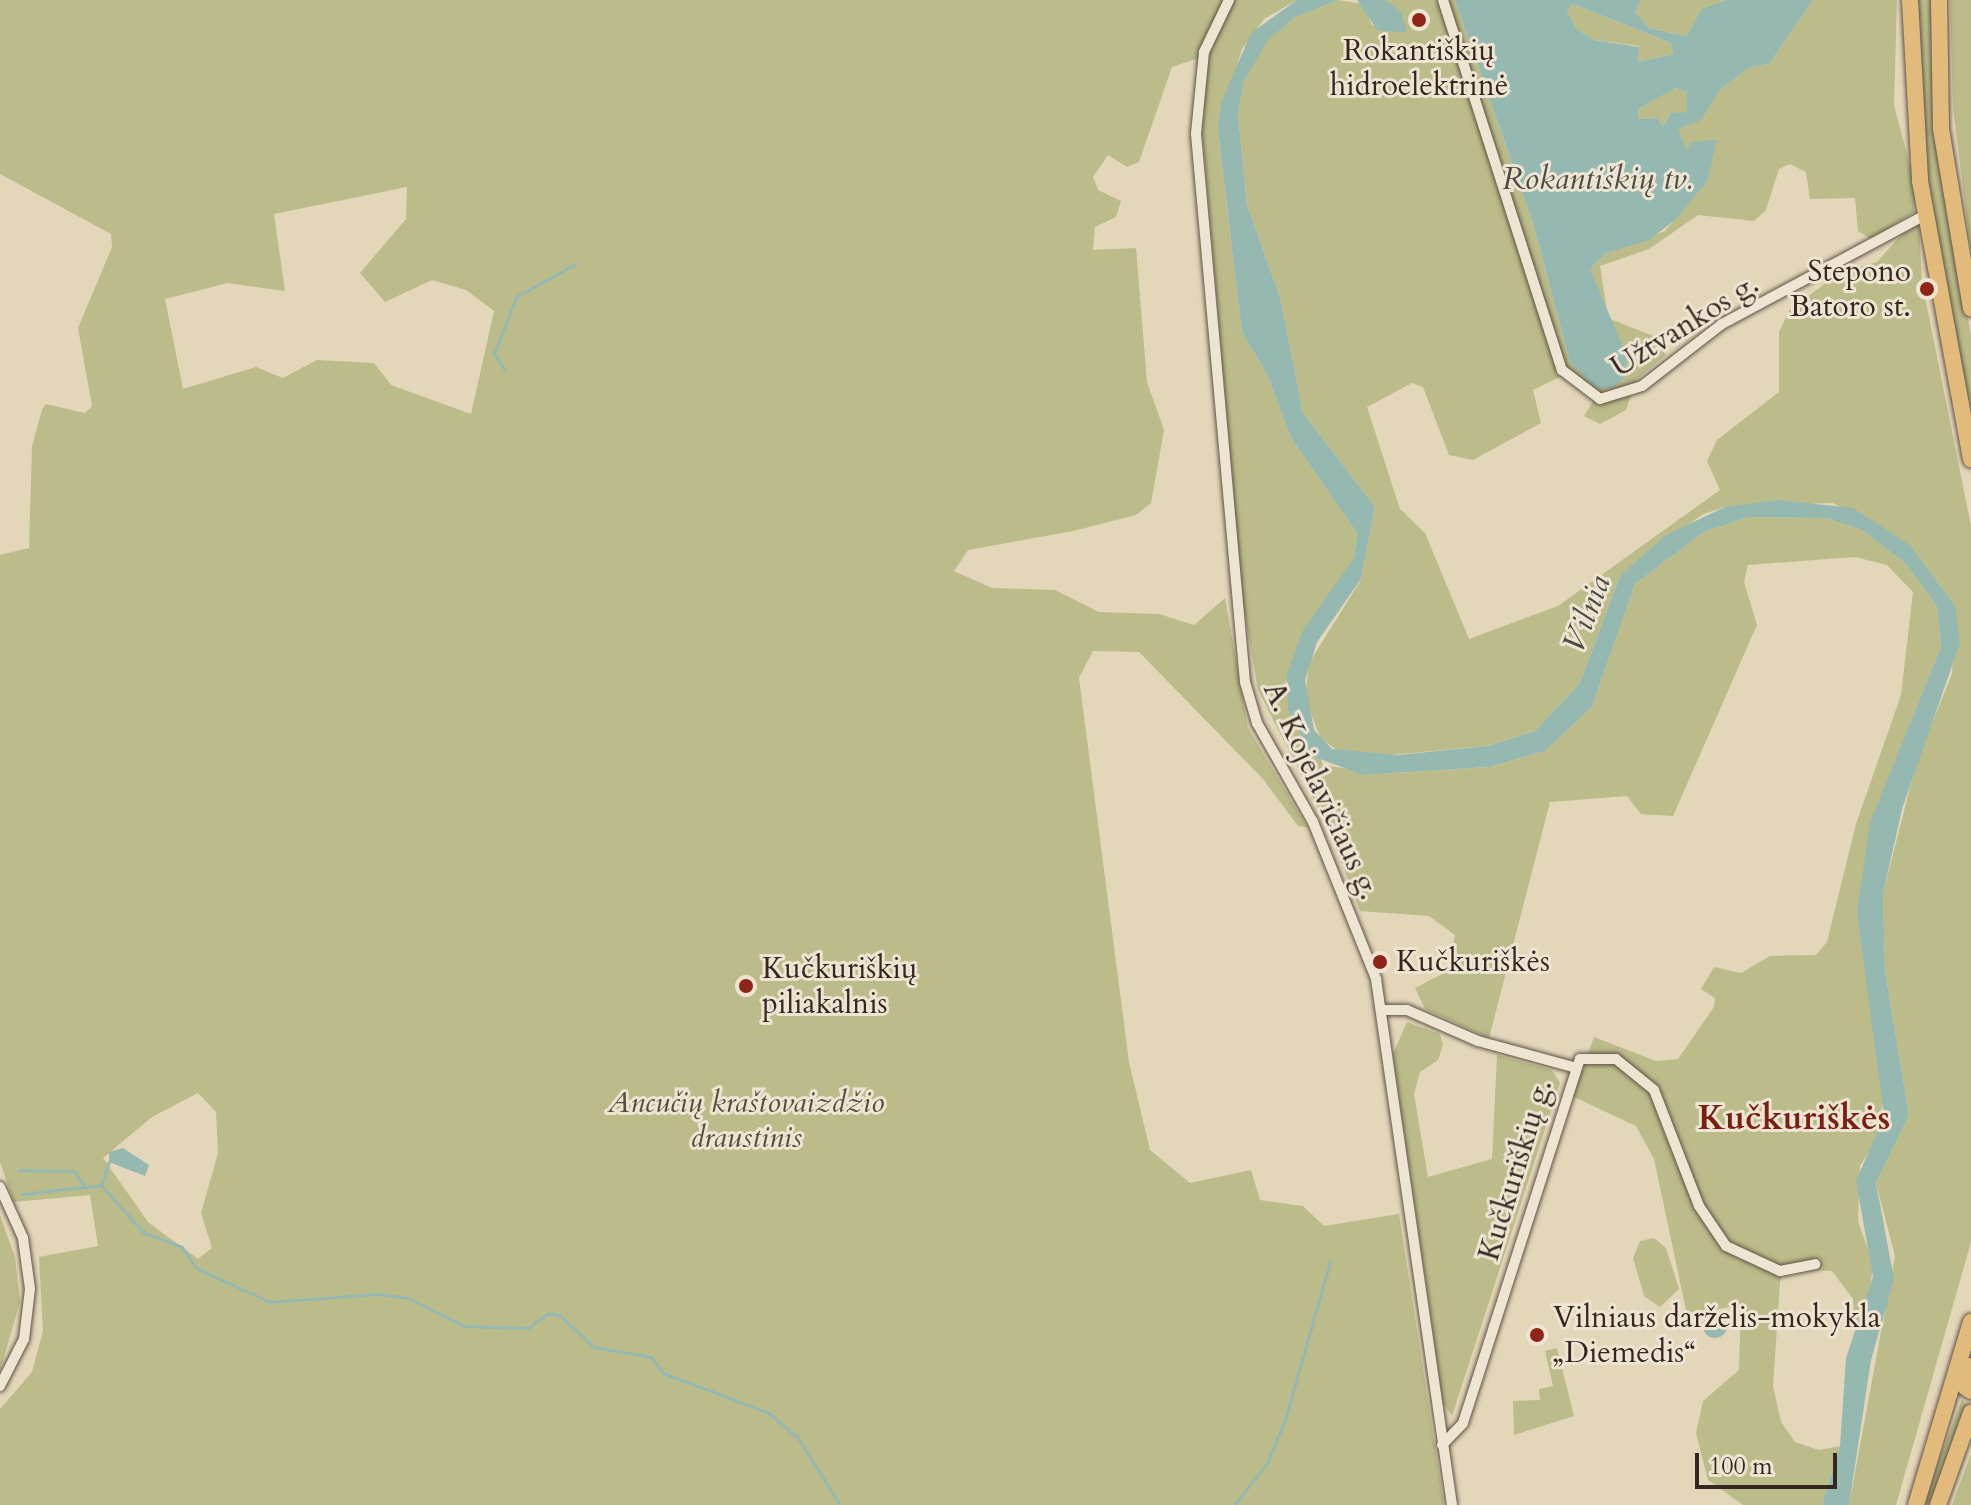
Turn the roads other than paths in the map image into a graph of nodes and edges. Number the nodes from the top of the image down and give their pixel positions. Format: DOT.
graph roads {
  1 [pos="1229,0"];
  2 [pos="1443,0"];
  3 [pos="1910,0"];
  4 [pos="1939,0"];
  5 [pos="1925,215"];
  6 [pos="1971,309"];
  7 [pos="1971,459"];
  8 [pos="1382,1010"];
  9 [pos="1573,1067"];
  10 [pos="0,1187"];
  11 [pos="1815,1264"];
  12 [pos="1971,1325"];
  13 [pos="1971,1356"];
  14 [pos="0,1386"];
  15 [pos="1971,1391"];
  16 [pos="1971,1413"];
  17 [pos="1442,1445"];
  18 [pos="1452,1505"];
  19 [pos="1916,1505"];
  20 [pos="1938,1505"];
  1 -- 8 [label="street, A. Kojelavičiaus g."];
  2 -- 5 [label="street, Užtvankos g."];
  3 -- 5 [label="main road"];
  4 -- 6 [label="main road"];
  5 -- 7 [label="main road"];
  8 -- 9 [label="street"];
  8 -- 17 [label="street, A. Kojelavičiaus g."];
  9 -- 11 [label="street, Kučkuriškių g."];
  9 -- 17 [label="street, Kučkuriškių g."];
  10 -- 14 [label="street"];
  12 -- 19 [label="main road"];
  13 -- 15 [label="main road"];
  16 -- 20 [label="main road"];
  17 -- 18 [label="street, A. Kojelavičiaus g."];
}
